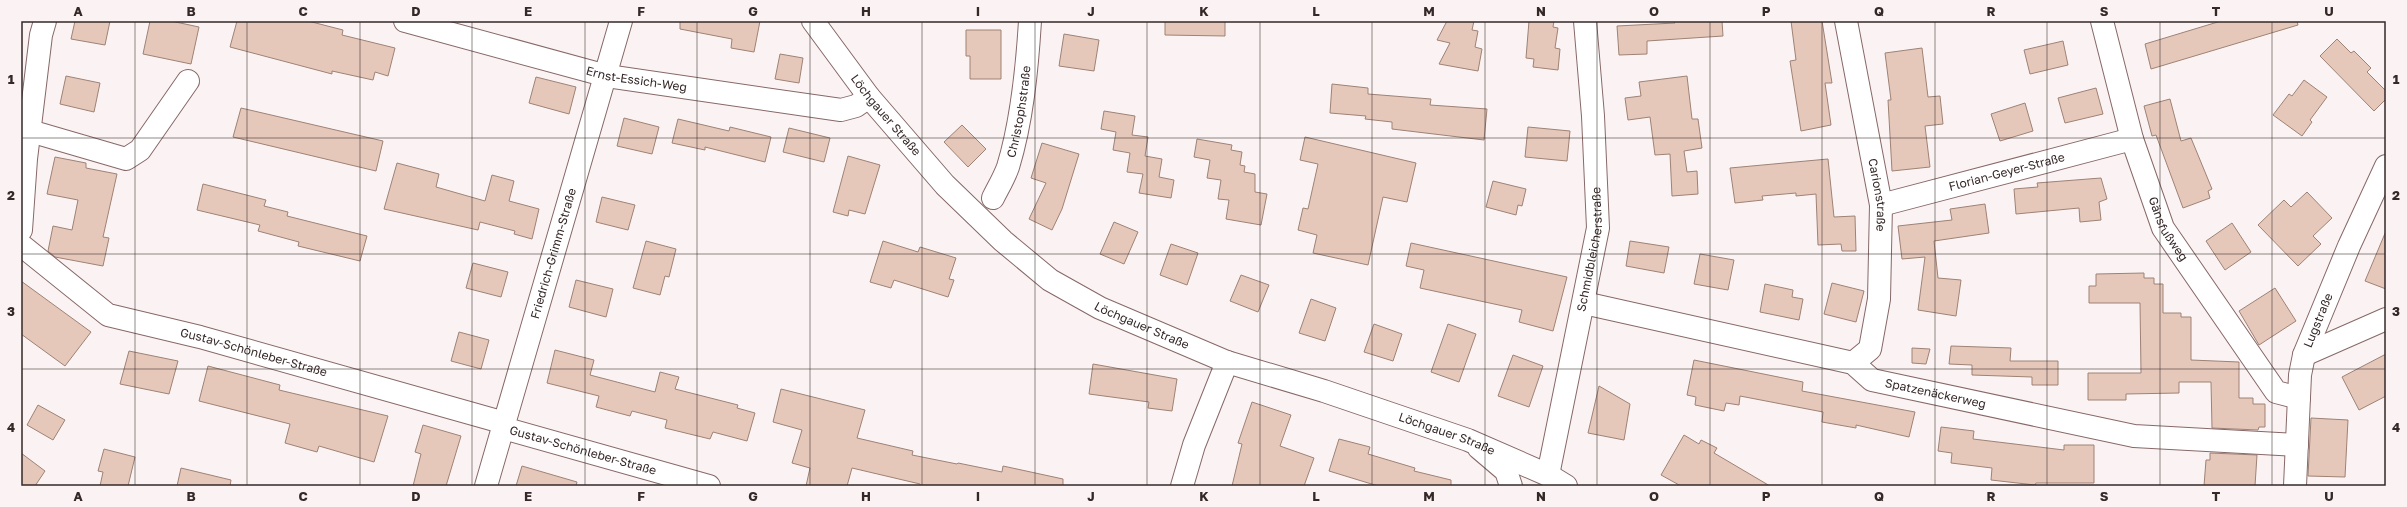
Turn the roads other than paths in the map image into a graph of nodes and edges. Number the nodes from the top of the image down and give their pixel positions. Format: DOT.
graph roads {
  1 [pos="45,21"];
  2 [pos="405,21"];
  3 [pos="621,21"];
  4 [pos="813,21"];
  5 [pos="1030,21"];
  6 [pos="1584,21"];
  7 [pos="1846,21"];
  8 [pos="2102,21"];
  9 [pos="607,76"];
  10 [pos="188,81"];
  11 [pos="870,97"];
  12 [pos="30,131"];
  13 [pos="2132,139"];
  14 [pos="24,159"];
  15 [pos="2386,166"];
  16 [pos="993,198"];
  17 [pos="1881,205"];
  18 [pos="21,230"];
  19 [pos="21,246"];
  20 [pos="1584,303"];
  21 [pos="2386,319"];
  22 [pos="2304,355"];
  23 [pos="1227,362"];
  24 [pos="1853,363"];
  25 [pos="2299,398"];
  26 [pos="504,426"];
  27 [pos="1468,440"];
  28 [pos="2297,445"];
  29 [pos="1553,482"];
  30 [pos="486,486"];
  31 [pos="709,486"];
  32 [pos="1182,486"];
  33 [pos="1511,486"];
  34 [pos="2295,486"];
  1 -- 12 [label="street"];
  2 -- 9 [label="street, Ernst-Essich-Weg"];
  3 -- 9 [label="street, Friedrich-Grimm-Straße"];
  4 -- 11 [label="street, Löchgauer Straße"];
  5 -- 16 [label="street, Christophstraße"];
  6 -- 20 [label="street, Schmidbleicherstraße"];
  7 -- 17 [label="street, Carionstraße"];
  8 -- 13 [label="street, Gänsfußweg"];
  9 -- 11 [label="street, Ernst-Essich-Weg"];
  9 -- 26 [label="street, Friedrich-Grimm-Straße"];
  10 -- 12 [label="street"];
  11 -- 23 [label="street, Löchgauer Straße"];
  12 -- 14 [label="street"];
  13 -- 17 [label="street, Florian-Geyer-Straße"];
  13 -- 25 [label="street, Gänsfußweg"];
  14 -- 18 [label="street"];
  15 -- 22 [label="street, Lugstraße"];
  17 -- 24 [label="street, Carionstraße"];
  19 -- 26 [label="street, Gustav-Schönleber-Straße"];
  20 -- 24 [label="street, Spatzenäckerweg"];
  20 -- 29 [label="street, Schmidbleicherstraße"];
  21 -- 22 [label="street"];
  22 -- 25 [label="street, Lugstraße"];
  23 -- 27 [label="street, Löchgauer Straße"];
  23 -- 32 [label="street"];
  24 -- 28 [label="street, Spatzenäckerweg"];
  25 -- 28 [label="street, Lugstraße"];
  26 -- 30 [label="street, Friedrich-Grimm-Straße"];
  26 -- 31 [label="street, Gustav-Schönleber-Straße"];
  27 -- 29 [label="street, Löchgauer Straße"];
  27 -- 33 [label="street"];
  28 -- 34 [label="street, Lugstraße"];
}
